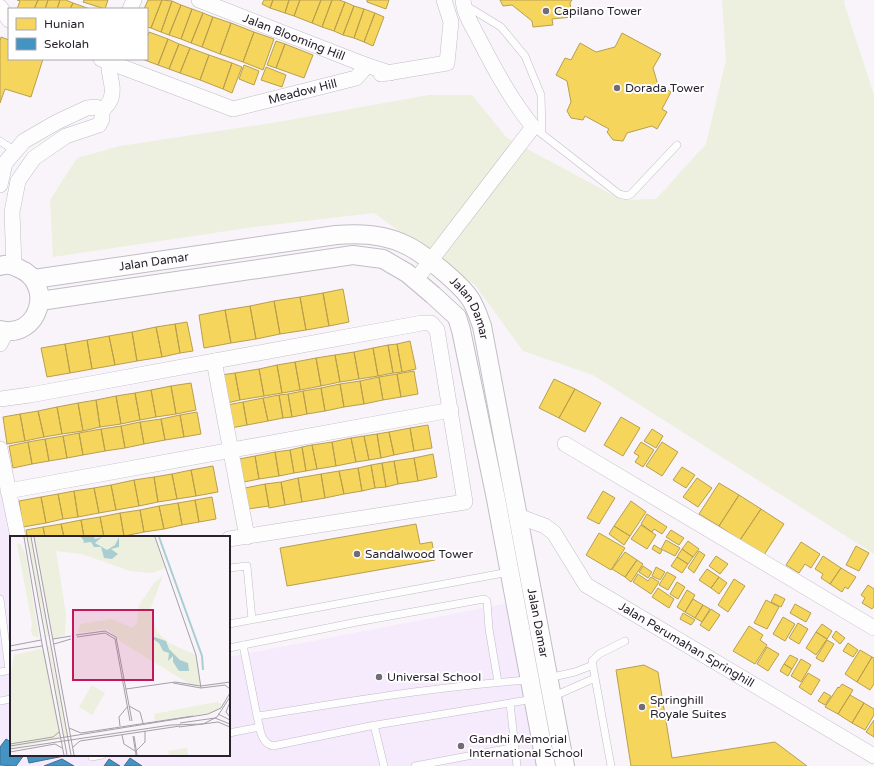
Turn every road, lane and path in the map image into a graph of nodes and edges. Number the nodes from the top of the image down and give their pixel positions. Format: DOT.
graph roads {
  1 [pos="199,0"];
  2 [pos="444,0"];
  3 [pos="463,2"];
  4 [pos="0,7"];
  5 [pos="8,19"];
  6 [pos="107,60"];
  7 [pos="363,64"];
  8 [pos="390,73"];
  9 [pos="356,78"];
  10 [pos="102,112"];
  11 [pos="538,130"];
  12 [pos="0,141"];
  13 [pos="677,145"];
  14 [pos="15,151"];
  15 [pos="2,164"];
  16 [pos="0,185"];
  17 [pos="430,262"];
  18 [pos="7,266"];
  19 [pos="34,279"];
  20 [pos="415,281"];
  21 [pos="40,301"];
  22 [pos="2,335"];
  23 [pos="214,361"];
  24 [pos="0,399"];
  25 [pos="450,410"];
  26 [pos="565,444"];
  27 [pos="0,449"];
  28 [pos="231,450"];
  29 [pos="8,491"];
  30 [pos="515,495"];
  31 [pos="496,499"];
  32 [pos="518,516"];
  33 [pos="18,536"];
  34 [pos="247,537"];
  35 [pos="230,539"];
  36 [pos="527,563"];
  37 [pos="230,568"];
  38 [pos="508,569"];
  39 [pos="0,599"];
  40 [pos="252,620"];
  41 [pos="230,624"];
  42 [pos="874,628"];
  43 [pos="625,642"];
  44 [pos="243,645"];
  45 [pos="230,648"];
  46 [pos="593,665"];
  47 [pos="10,670"];
  48 [pos="0,672"];
  49 [pos="595,678"];
  50 [pos="540,679"];
  51 [pos="498,682"];
  52 [pos="543,698"];
  53 [pos="10,699"];
  54 [pos="0,701"];
  55 [pos="510,703"];
  56 [pos="257,716"];
  57 [pos="374,725"];
  58 [pos="260,727"];
  59 [pos="230,733"];
  60 [pos="515,747"];
  61 [pos="97,756"];
  62 [pos="874,756"];
  63 [pos="92,757"];
  64 [pos="384,766"];
  65 [pos="415,766"];
  66 [pos="517,766"];
  67 [pos="546,766"];
  68 [pos="565,766"];
  69 [pos="611,766"];
  1 -- 7 [label="street, Jalan Blooming Hill"];
  2 -- 8 [label="street, Meadow Hill"];
  3 -- 11 [label="street"];
  3 -- 11 [label="lane"];
  4 -- 5 [label="street"];
  6 -- 9 [label="street, Meadow Hill"];
  6 -- 10 [label="street"];
  7 -- 8 [label="street, Jalan Blooming Hill"];
  7 -- 9 [label="street"];
  8 -- 9 [label="street, Meadow Hill"];
  10 -- 14 [label="street"];
  10 -- 18 [label="street"];
  11 -- 13 [label="lane"];
  11 -- 17 [label="street"];
  12 -- 14 [label="lane"];
  14 -- 15 [label="street"];
  15 -- 16 [label="street"];
  17 -- 19 [label="street, Jalan Damar"];
  17 -- 20 [label="street"];
  17 -- 30 [label="street, Jalan Damar"];
  18 -- 19 [label="street"];
  19 -- 21 [label="street"];
  20 -- 21 [label="street, Jalan Damar"];
  20 -- 31 [label="street, Jalan Damar"];
  21 -- 22 [label="street"];
  23 -- 24 [label="street"];
  23 -- 25 [label="street"];
  23 -- 28 [label="street"];
  25 -- 28 [label="street"];
  25 -- 34 [label="street"];
  26 -- 42 [label="street"];
  27 -- 29 [label="street"];
  28 -- 29 [label="street"];
  28 -- 34 [label="street"];
  29 -- 33 [label="street"];
  30 -- 31 [label="street"];
  30 -- 32 [label="street, Jalan Damar"];
  31 -- 38 [label="street, Jalan Damar"];
  32 -- 36 [label="street, Jalan Damar"];
  32 -- 62 [label="street, Jalan Perumahan Springhill"];
  34 -- 35 [label="street"];
  36 -- 38 [label="street"];
  36 -- 50 [label="street, Jalan Damar"];
  37 -- 40 [label="lane"];
  38 -- 40 [label="lane"];
  38 -- 50 [label="street, Jalan Damar"];
  39 -- 47 [label="lane"];
  40 -- 41 [label="lane"];
  43 -- 46 [label="lane"];
  44 -- 45 [label="lane"];
  44 -- 51 [label="lane"];
  44 -- 56 [label="lane"];
  46 -- 49 [label="lane"];
  46 -- 50 [label="lane"];
  47 -- 48 [label="lane"];
  49 -- 52 [label="lane"];
  49 -- 69 [label="lane"];
  50 -- 51 [label="lane"];
  50 -- 52 [label="street, Jalan Damar"];
  51 -- 56 [label="lane"];
  52 -- 55 [label="lane"];
  52 -- 67 [label="street, Jalan Damar"];
  52 -- 68 [label="street, Jalan Damar"];
  53 -- 54 [label="lane"];
  55 -- 57 [label="lane"];
  55 -- 60 [label="lane"];
  56 -- 58 [label="lane"];
  57 -- 58 [label="lane"];
  57 -- 64 [label="lane"];
  58 -- 59 [label="lane"];
  60 -- 65 [label="lane"];
  60 -- 66 [label="lane"];
  61 -- 63 [label="lane"];
}
